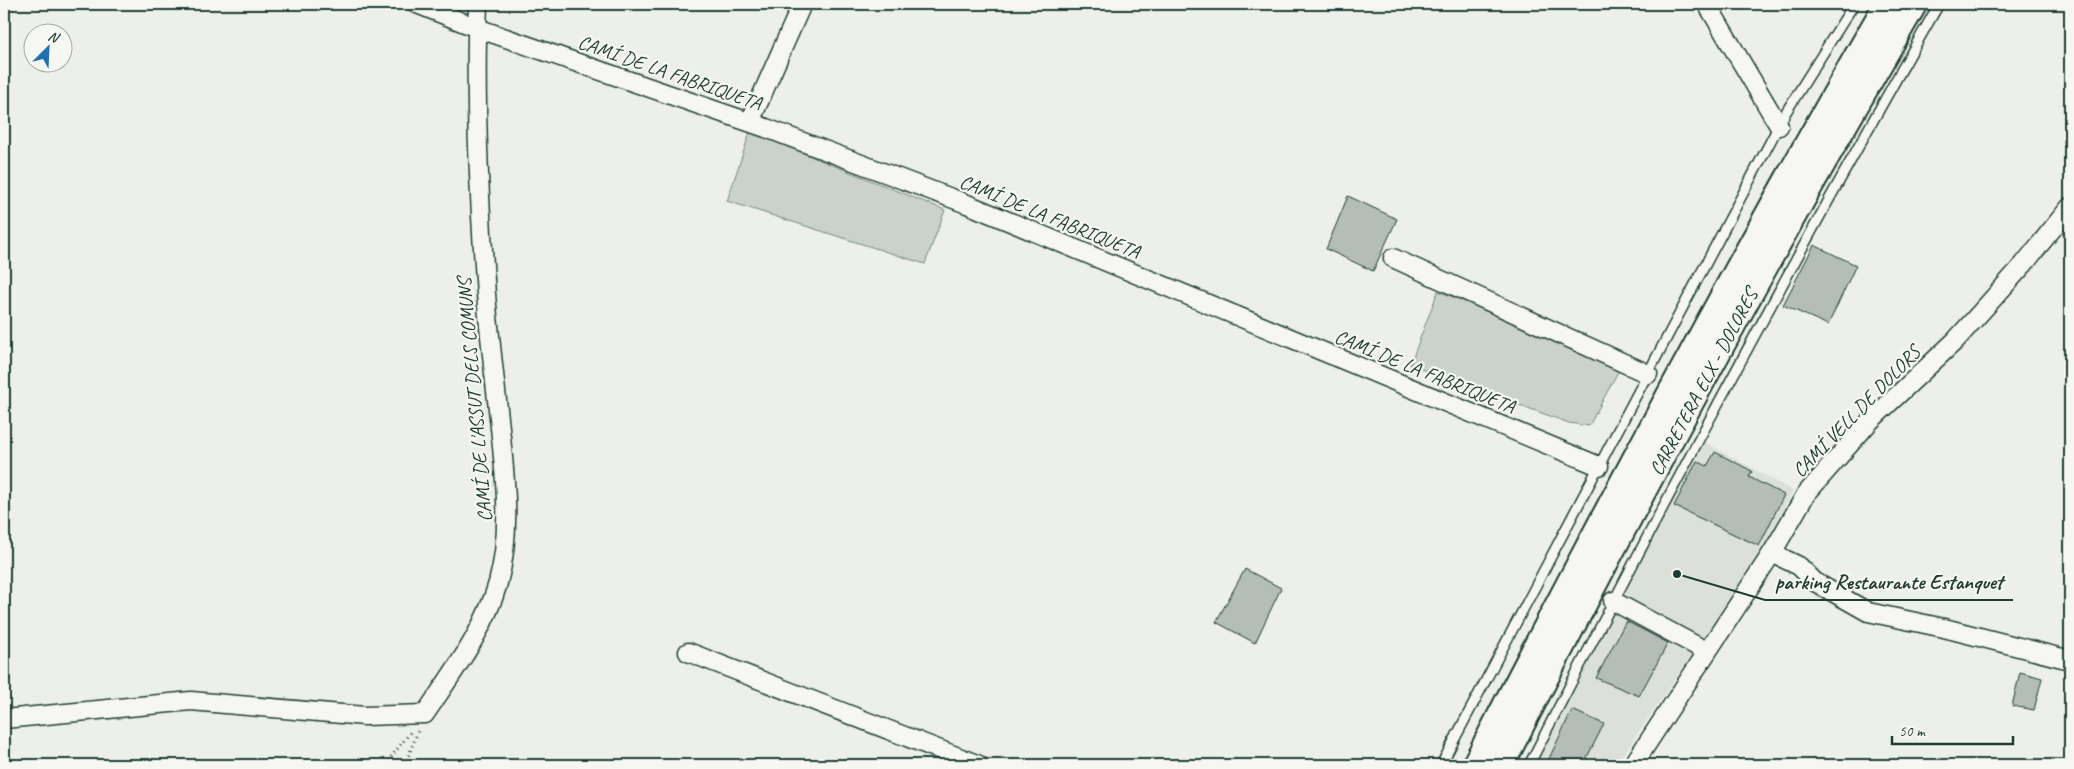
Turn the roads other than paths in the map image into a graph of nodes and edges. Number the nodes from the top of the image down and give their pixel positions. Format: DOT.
graph roads {
  1 [pos="417,4"];
  2 [pos="478,4"];
  3 [pos="802,4"];
  4 [pos="1707,4"];
  5 [pos="1854,4"];
  6 [pos="1887,4"];
  7 [pos="1914,4"];
  8 [pos="1939,4"];
  9 [pos="477,28"];
  10 [pos="750,122"];
  11 [pos="1779,126"];
  12 [pos="2070,207"];
  13 [pos="1393,258"];
  14 [pos="1648,374"];
  15 [pos="1599,466"];
  16 [pos="1772,552"];
  17 [pos="1613,602"];
  18 [pos="1706,651"];
  19 [pos="688,652"];
  20 [pos="2070,660"];
  21 [pos="4,719"];
  22 [pos="979,765"];
  23 [pos="1441,765"];
  24 [pos="1475,765"];
  25 [pos="1502,765"];
  26 [pos="1529,765"];
  27 [pos="1633,765"];
  1 -- 9 [label="street, CAMÍ DE LA FABRIQUETA"];
  2 -- 9 [label="street, CAMÍ DE L'ASSUT DELS COMUNS"];
  3 -- 10 [label="street"];
  4 -- 11 [label="street"];
  5 -- 11 [label="lane"];
  6 -- 24 [label="main road, CARRETERA ELX - DOLORES"];
  7 -- 25 [label="main road, CARRETERA ELX - DOLORES"];
  8 -- 17 [label="lane"];
  9 -- 10 [label="street, CAMÍ DE LA FABRIQUETA"];
  9 -- 21 [label="street, CAMÍ DE L'ASSUT DELS COMUNS"];
  10 -- 15 [label="street, CAMÍ DE LA FABRIQUETA"];
  11 -- 14 [label="lane"];
  12 -- 16 [label="street, CAMÍ VELL DE DOLORS"];
  13 -- 14 [label="street"];
  14 -- 15 [label="lane"];
  15 -- 23 [label="lane"];
  16 -- 18 [label="street, CAMÍ VELL DE DOLORS"];
  16 -- 20 [label="street"];
  17 -- 18 [label="street"];
  17 -- 26 [label="lane"];
  18 -- 27 [label="street, CAMÍ VELL DE DOLORS"];
  19 -- 22 [label="street"];
}
